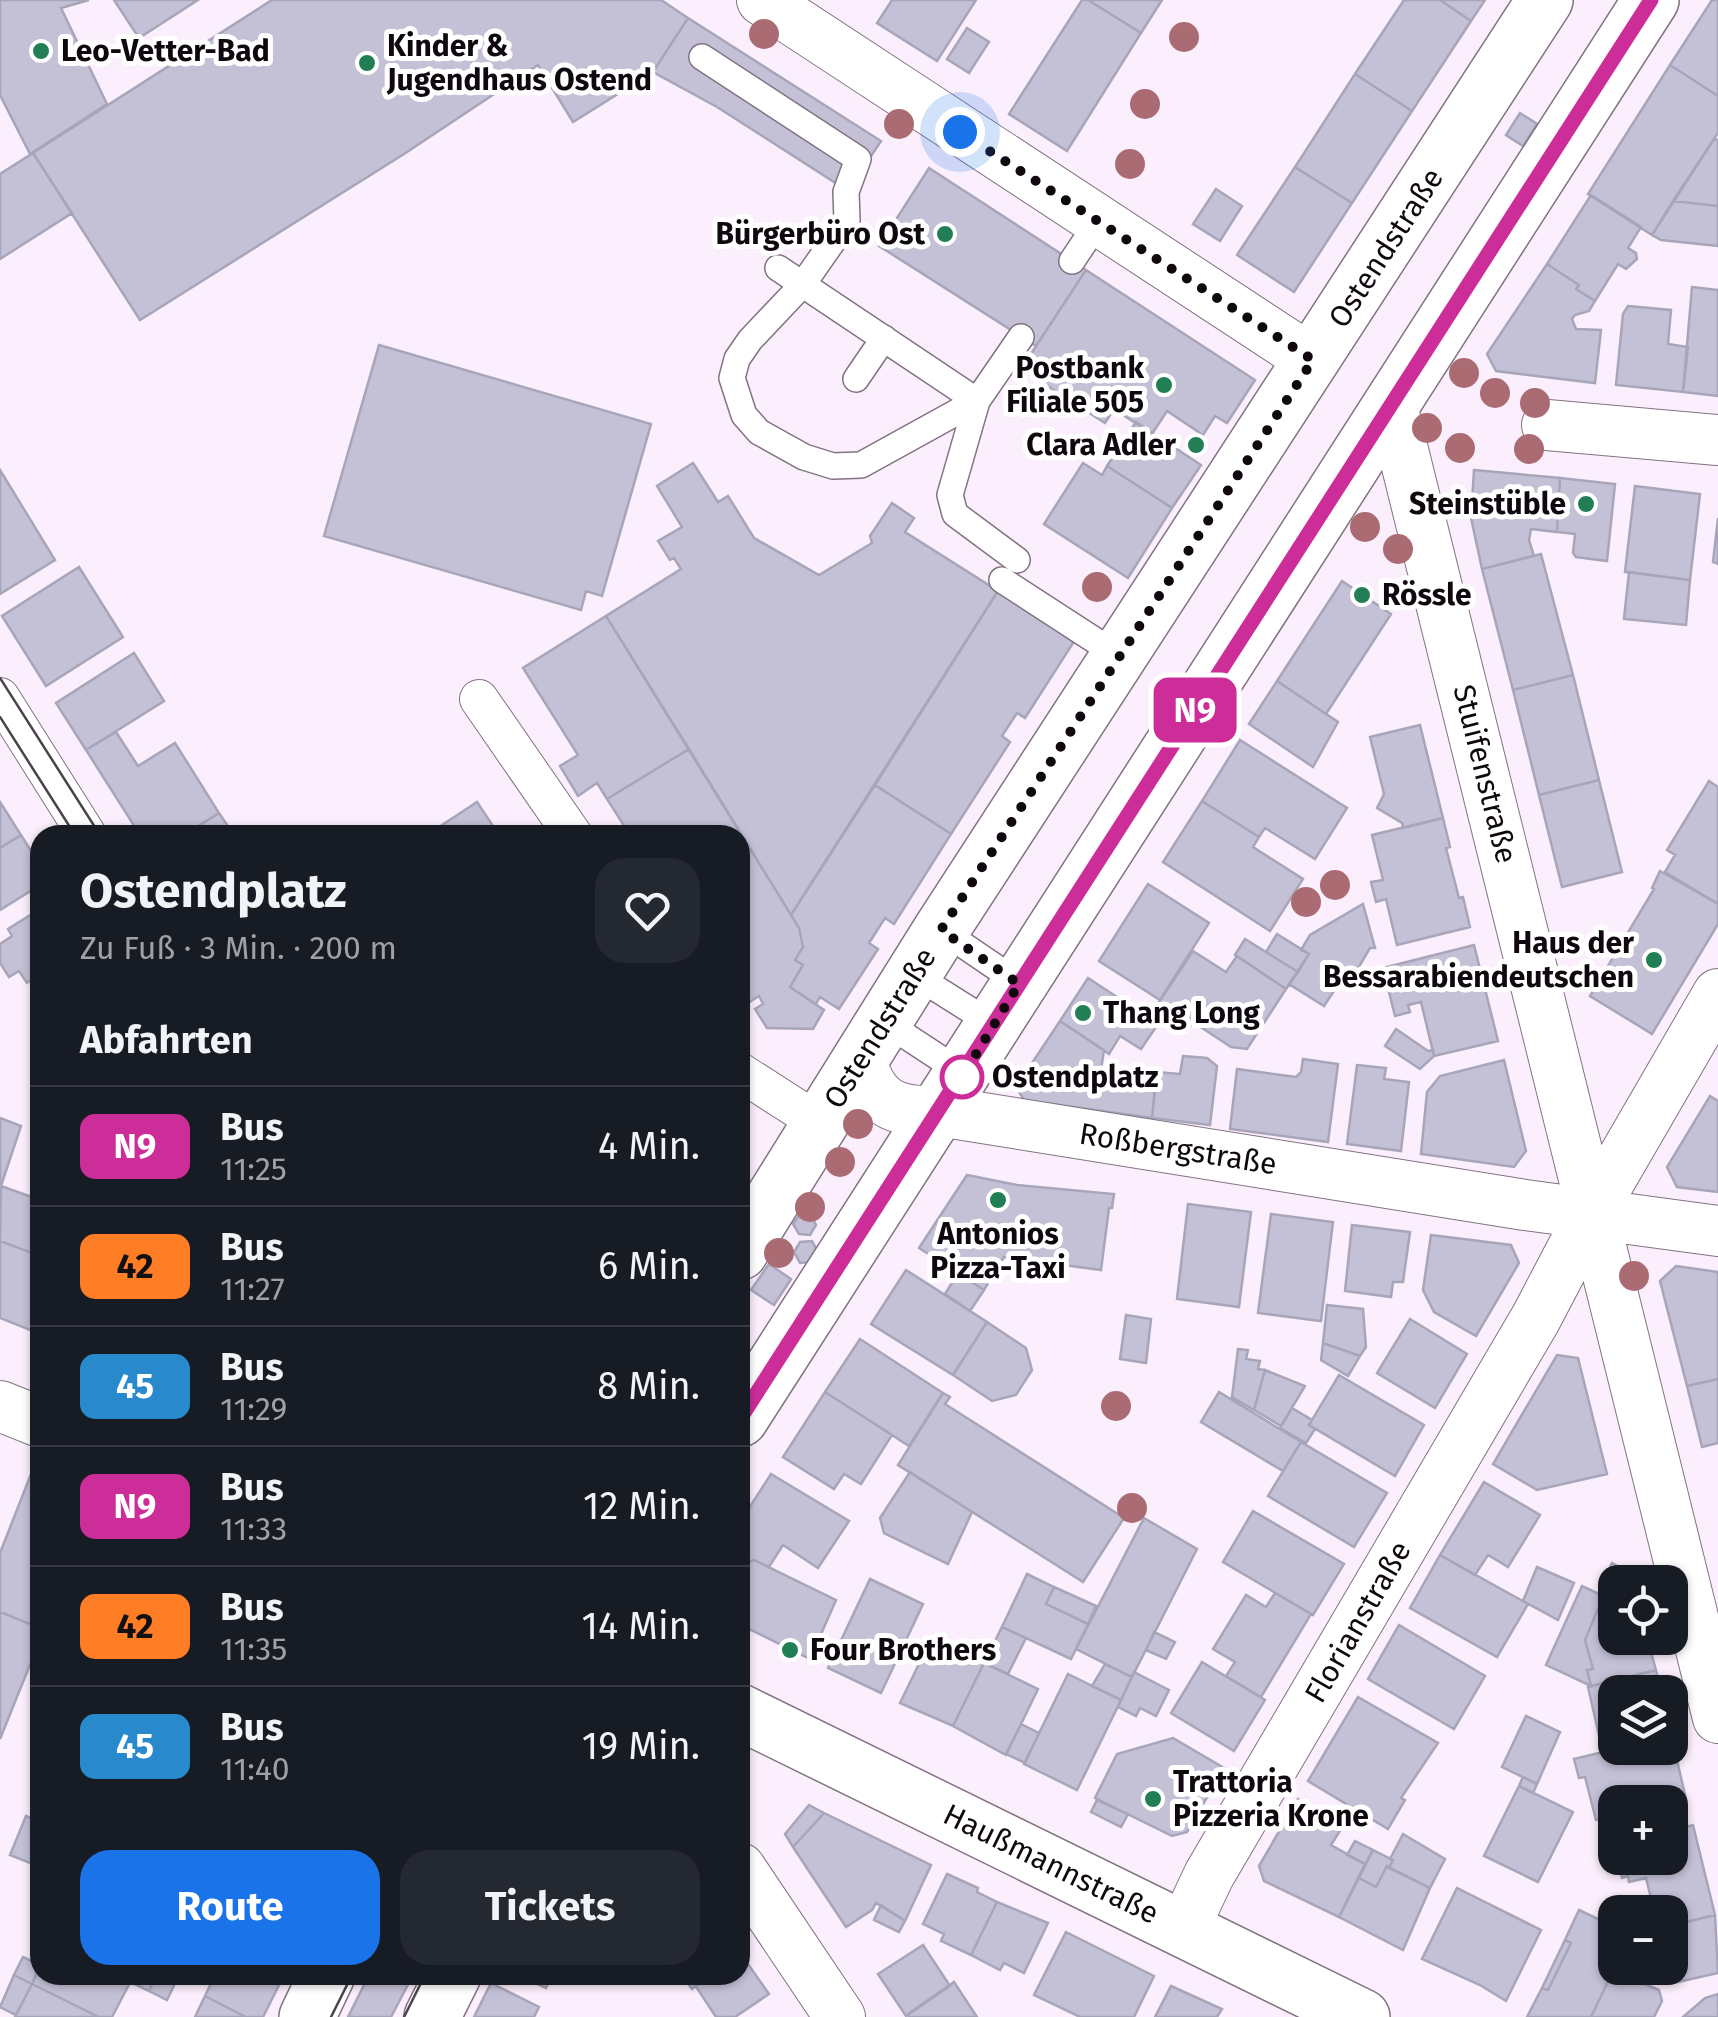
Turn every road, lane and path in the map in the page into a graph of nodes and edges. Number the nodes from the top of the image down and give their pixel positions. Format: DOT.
graph roads {
  1 [pos="762,0"];
  2 [pos="1546,0"];
  3 [pos="1651,0"];
  4 [pos="702,57"];
  5 [pos="778,268"];
  6 [pos="804,284"];
  7 [pos="1020,337"];
  8 [pos="884,338"];
  9 [pos="1313,360"];
  10 [pos="856,380"];
  11 [pos="977,401"];
  12 [pos="1392,406"];
  13 [pos="1547,424"];
  14 [pos="1718,440"];
  15 [pos="1120,656"];
  16 [pos="0,697"];
  17 [pos="479,699"];
  18 [pos="82,825"];
  19 [pos="567,825"];
  20 [pos="927,952"];
  21 [pos="1718,994"];
  22 [pos="1006,1004"];
  23 [pos="872,1040"];
  24 [pos="750,1078"];
  25 [pos="952,1092"];
  26 [pos="822,1124"];
  27 [pos="1591,1213"];
  28 [pos="1718,1231"];
  29 [pos="750,1236"];
  30 [pos="750,1404"];
  31 [pos="1718,1718"];
  32 [pos="750,1719"];
  33 [pos="750,1883"];
  34 [pos="1184,1928"];
  35 [pos="323,1985"];
  36 [pos="448,1985"];
  37 [pos="306,2017"];
  38 [pos="432,2017"];
  39 [pos="840,2017"];
  40 [pos="1362,2017"];
  1 -- 9 [label="street"];
  2 -- 9 [label="street, Ostendstraße"];
  3 -- 12 [label="street"];
  4 -- 6 [label="lane"];
  5 -- 6 [label="lane"];
  6 -- 8 [label="lane"];
  6 -- 11 [label="lane"];
  7 -- 11 [label="lane"];
  8 -- 10 [label="lane"];
  8 -- 11 [label="lane"];
  9 -- 15 [label="street, Ostendstraße"];
  11 -- 15 [label="lane"];
  12 -- 22 [label="street"];
  12 -- 27 [label="street, Stuifenstraße"];
  13 -- 14 [label="street"];
  15 -- 20 [label="street, Ostendstraße"];
  16 -- 18 [label="street"];
  17 -- 19 [label="street"];
  20 -- 22 [label="lane"];
  20 -- 22 [label="lane"];
  20 -- 23 [label="street, Ostendstraße"];
  21 -- 27 [label="street, Florianstraße"];
  22 -- 25 [label="street"];
  23 -- 25 [label="lane"];
  23 -- 25 [label="street, Roßbergstraße"];
  23 -- 26 [label="street, Ostendstraße"];
  24 -- 26 [label="street"];
  25 -- 27 [label="street, Roßbergstraße"];
  25 -- 30 [label="street"];
  26 -- 29 [label="street, Ostendstraße"];
  27 -- 28 [label="street, Roßbergstraße"];
  27 -- 31 [label="street, Stuifenstraße"];
  27 -- 34 [label="street, Florianstraße"];
  32 -- 34 [label="street, Haußmannstraße"];
  33 -- 39 [label="street"];
  34 -- 40 [label="street, Haußmannstraße"];
  35 -- 37 [label="street"];
  36 -- 38 [label="street"];
}
